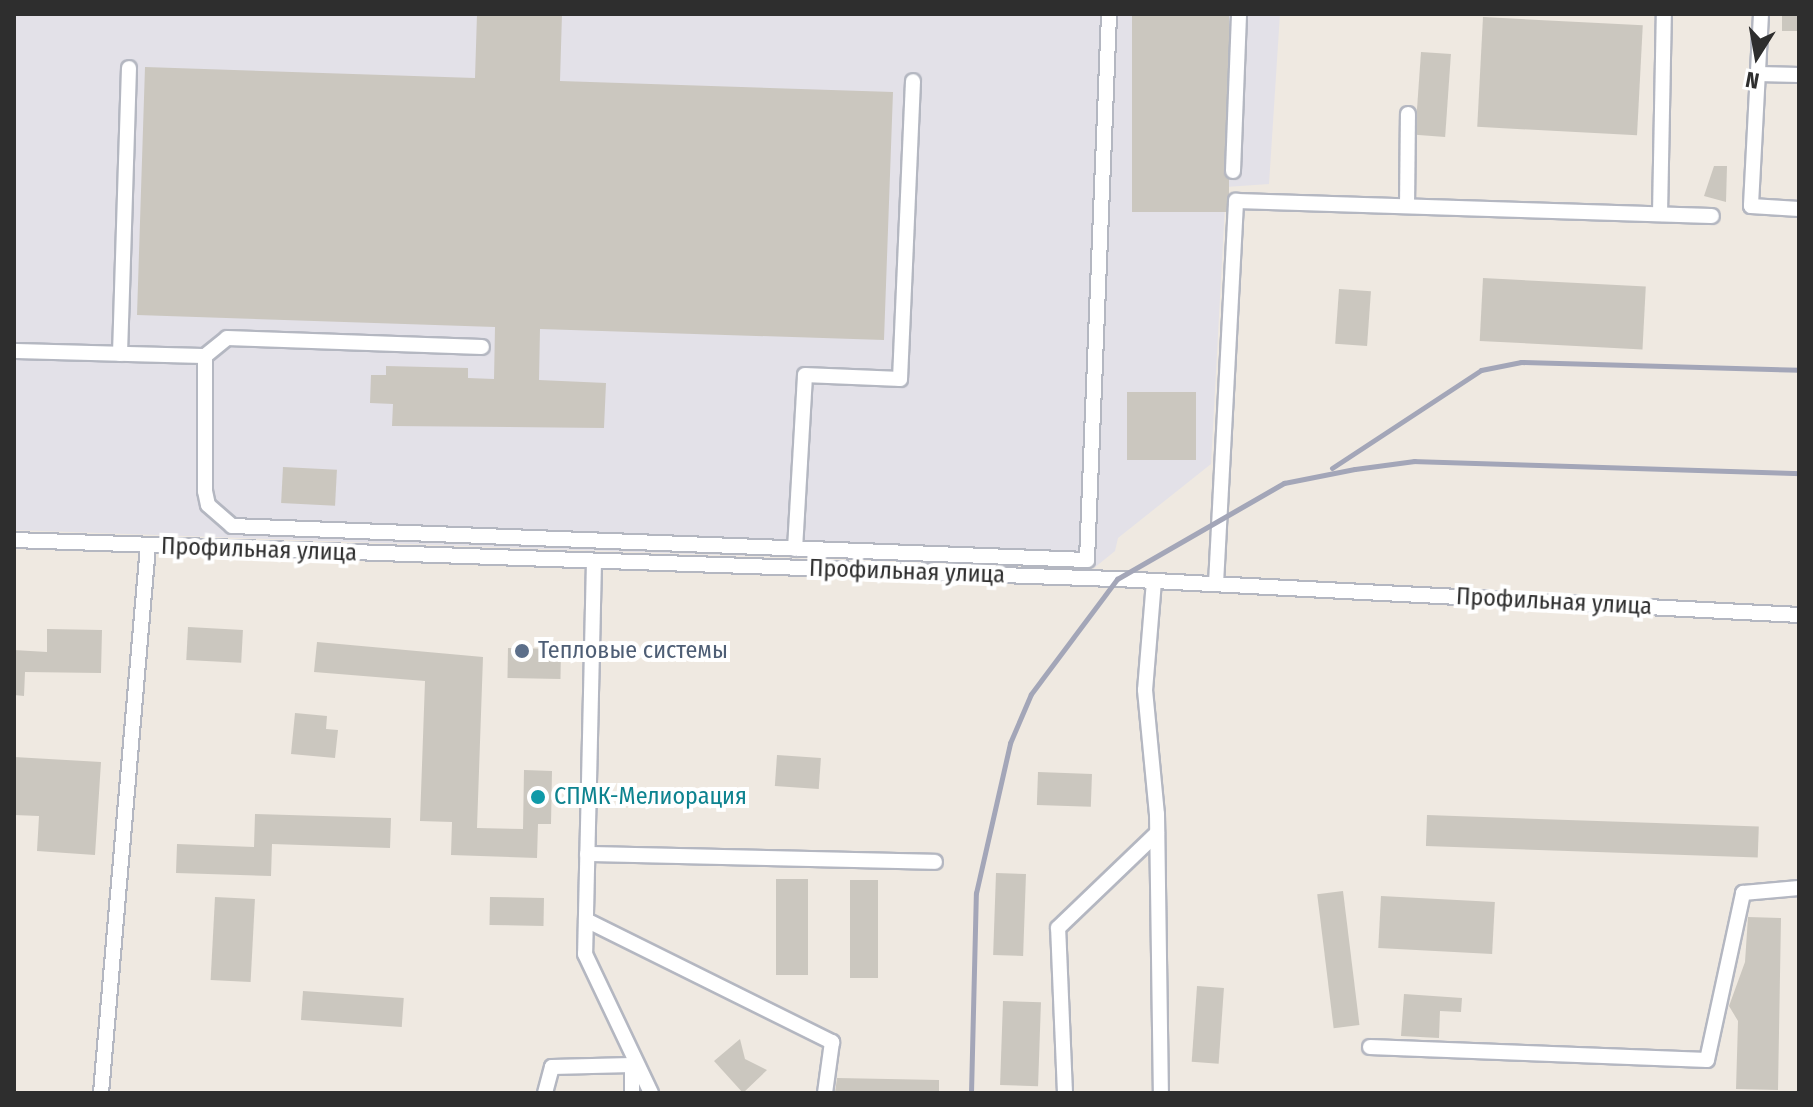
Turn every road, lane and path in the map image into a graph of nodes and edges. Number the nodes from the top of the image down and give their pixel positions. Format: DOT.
graph roads {
  1 [pos="1109,14"];
  2 [pos="1239,14"];
  3 [pos="1664,14"];
  4 [pos="1761,14"];
  5 [pos="129,68"];
  6 [pos="1758,74"];
  7 [pos="1799,75"];
  8 [pos="913,81"];
  9 [pos="1408,114"];
  10 [pos="1233,171"];
  11 [pos="1407,206"];
  12 [pos="1799,209"];
  13 [pos="1660,214"];
  14 [pos="1712,216"];
  15 [pos="482,347"];
  16 [pos="14,351"];
  17 [pos="120,354"];
  18 [pos="205,356"];
  19 [pos="14,540"];
  20 [pos="148,546"];
  21 [pos="795,549"];
  22 [pos="594,561"];
  23 [pos="1154,581"];
  24 [pos="1216,584"];
  25 [pos="1799,615"];
  26 [pos="1157,833"];
  27 [pos="587,854"];
  28 [pos="935,862"];
  29 [pos="1799,888"];
  30 [pos="586,920"];
  31 [pos="1370,1047"];
  32 [pos="632,1065"];
  33 [pos="101,1093"];
  34 [pos="545,1093"];
  35 [pos="632,1093"];
  36 [pos="651,1093"];
  37 [pos="825,1093"];
  38 [pos="1065,1093"];
  39 [pos="1161,1093"];
  1 -- 21 [label="street"];
  2 -- 10 [label="street"];
  3 -- 13 [label="street"];
  4 -- 6 [label="street"];
  5 -- 17 [label="street"];
  6 -- 7 [label="street"];
  6 -- 12 [label="street"];
  8 -- 21 [label="street"];
  9 -- 11 [label="street"];
  11 -- 13 [label="street"];
  11 -- 24 [label="street"];
  13 -- 14 [label="street"];
  15 -- 18 [label="street"];
  16 -- 17 [label="street"];
  17 -- 18 [label="street"];
  18 -- 21 [label="street"];
  19 -- 20 [label="street, Профильная улица"];
  20 -- 22 [label="street, Профильная улица"];
  20 -- 33 [label="street"];
  22 -- 23 [label="street, Профильная улица"];
  22 -- 27 [label="street"];
  23 -- 24 [label="street, Профильная улица"];
  23 -- 26 [label="street"];
  24 -- 25 [label="street, Профильная улица"];
  26 -- 38 [label="street"];
  26 -- 39 [label="street"];
  27 -- 28 [label="street"];
  27 -- 30 [label="street"];
  29 -- 31 [label="street"];
  30 -- 32 [label="street"];
  30 -- 37 [label="street"];
  32 -- 34 [label="street"];
  32 -- 35 [label="street"];
  32 -- 36 [label="street"];
}
